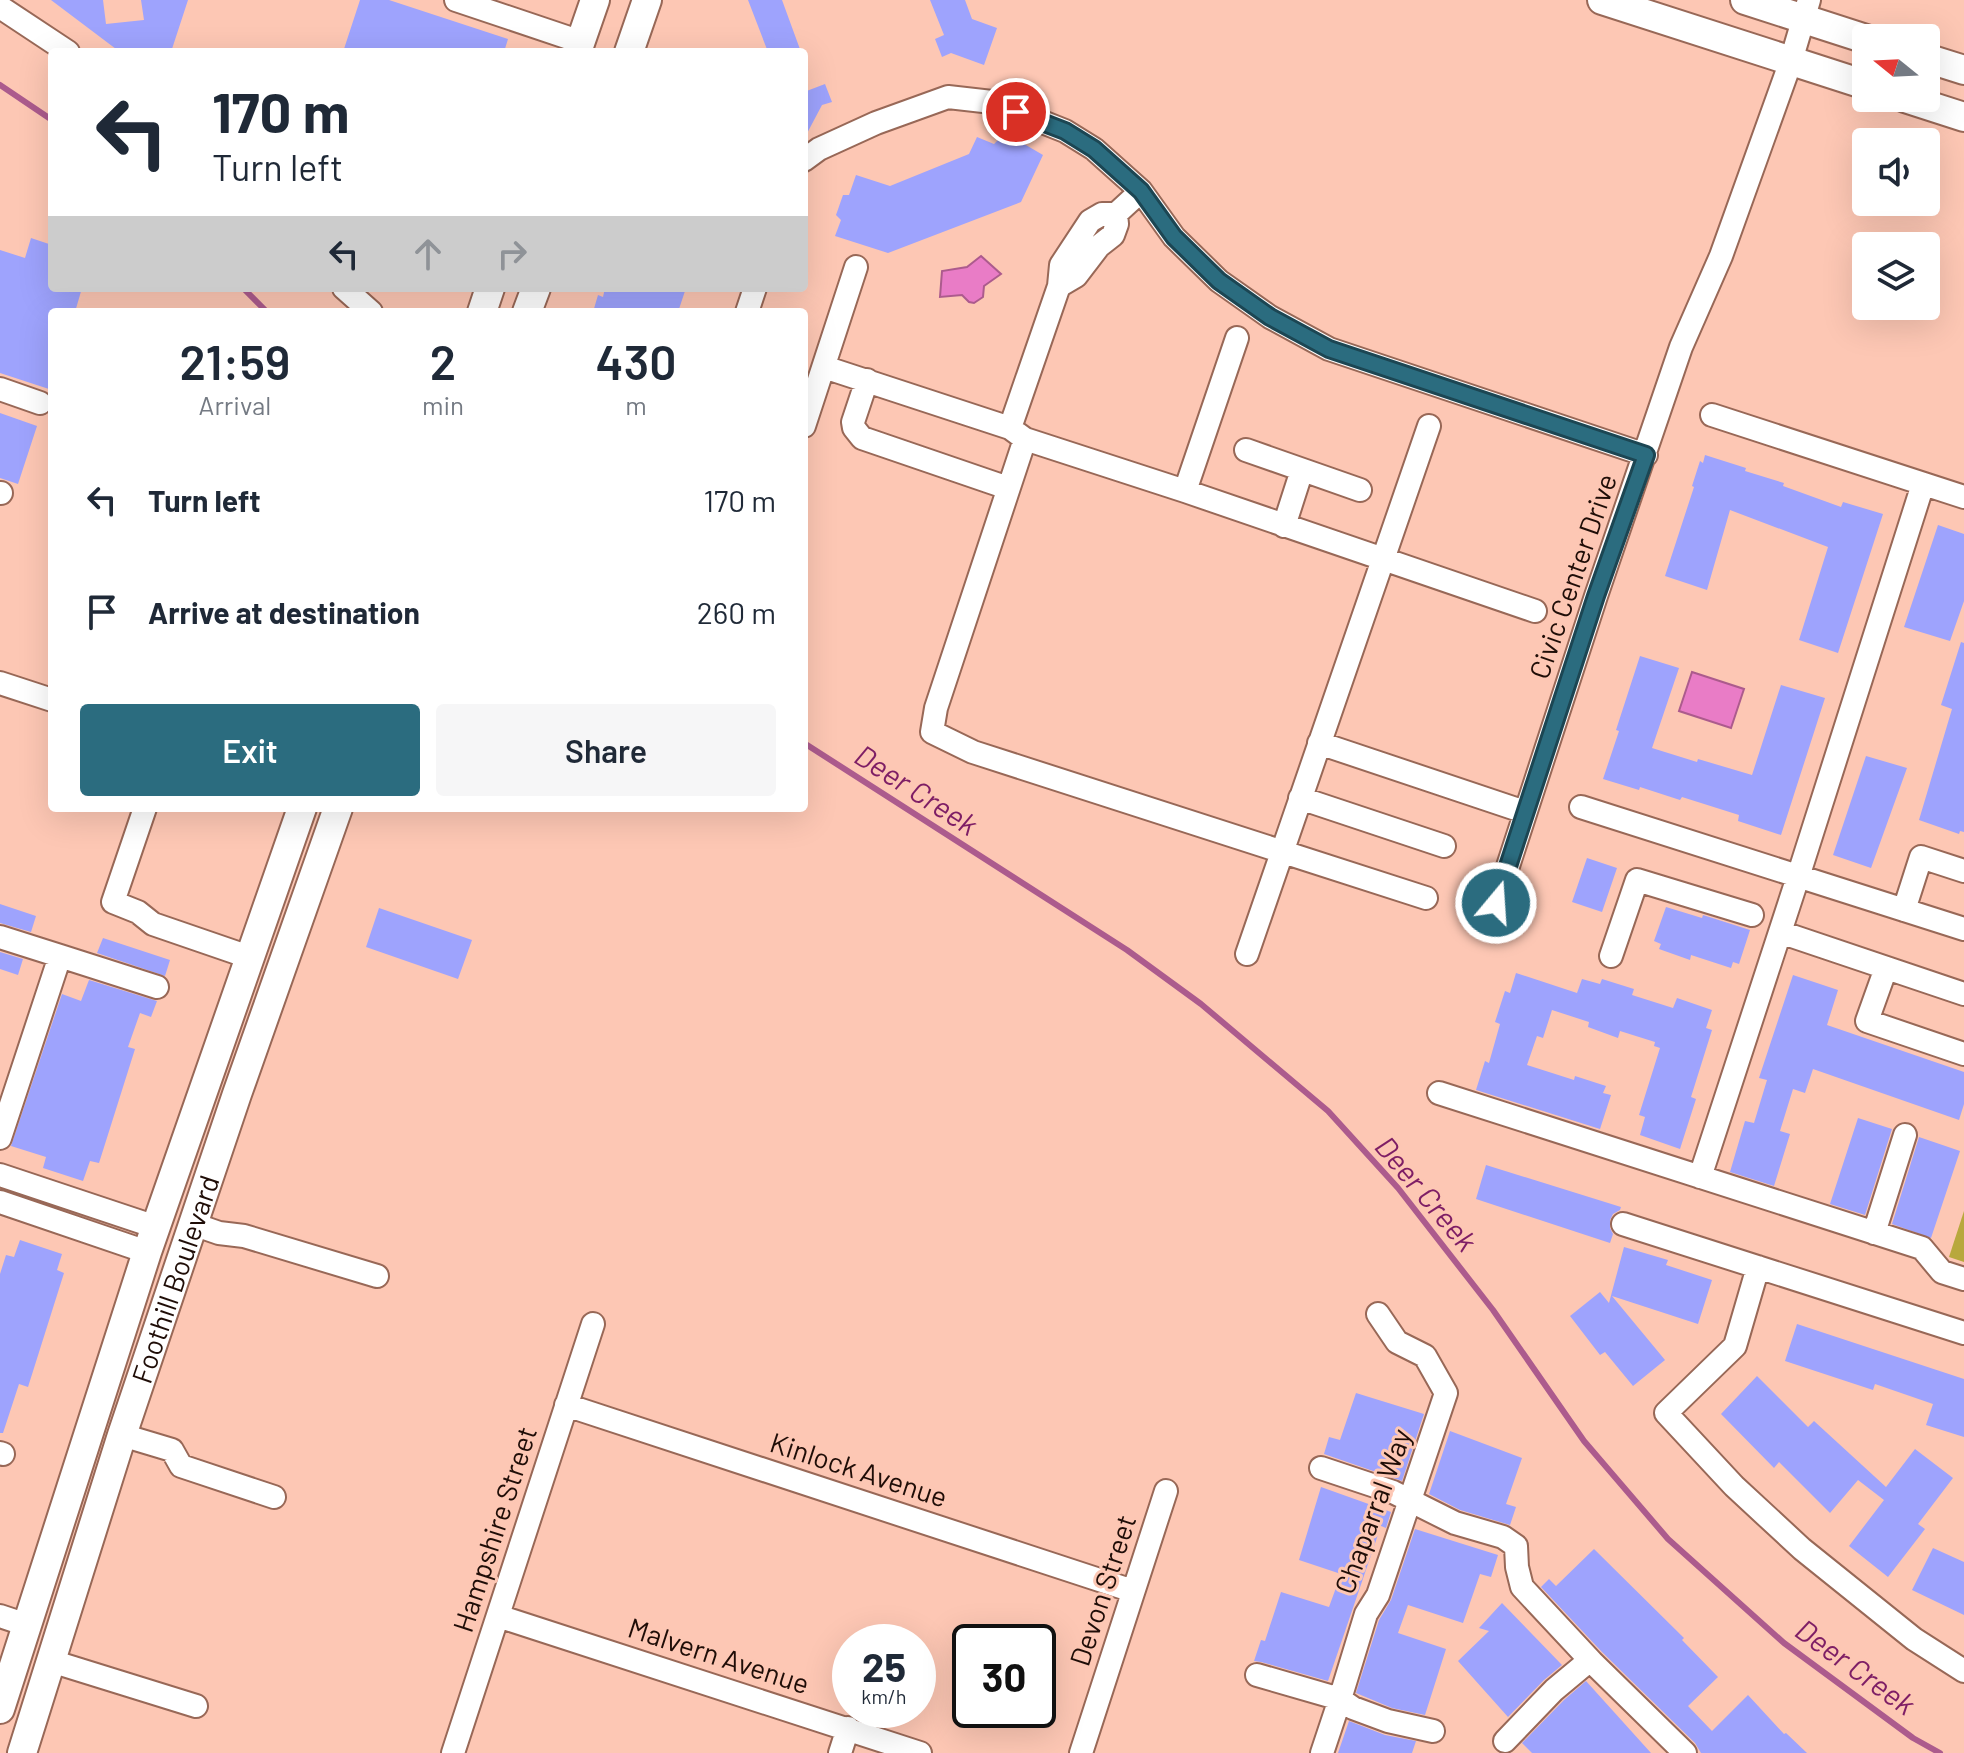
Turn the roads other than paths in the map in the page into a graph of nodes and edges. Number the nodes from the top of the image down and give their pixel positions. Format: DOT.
graph roads {
  1 [pos="456,0"];
  2 [pos="595,0"];
  3 [pos="647,0"];
  4 [pos="1602,0"];
  5 [pos="1745,0"];
  6 [pos="0,7"];
  7 [pos="503,8"];
  8 [pos="1806,10"];
  9 [pos="1852,32"];
  10 [pos="579,47"];
  11 [pos="62,48"];
  12 [pos="630,48"];
  13 [pos="1791,61"];
  14 [pos="1940,62"];
  15 [pos="1964,70"];
  16 [pos="1852,81"];
  17 [pos="1940,109"];
  18 [pos="1964,117"];
  19 [pos="808,157"];
  20 [pos="1141,191"];
  21 [pos="856,267"];
  22 [pos="348,292"];
  23 [pos="366,308"];
  24 [pos="1237,338"];
  25 [pos="824,367"];
  26 [pos="867,380"];
  27 [pos="0,389"];
  28 [pos="40,403"];
  29 [pos="808,414"];
  30 [pos="1712,415"];
  31 [pos="1429,426"];
  32 [pos="1017,434"];
  33 [pos="1246,450"];
  34 [pos="1646,455"];
  35 [pos="1302,470"];
  36 [pos="1923,484"];
  37 [pos="1008,488"];
  38 [pos="1360,490"];
  39 [pos="1185,491"];
  40 [pos="1964,497"];
  41 [pos="1284,526"];
  42 [pos="1382,559"];
  43 [pos="1535,611"];
  44 [pos="0,683"];
  45 [pos="48,699"];
  46 [pos="1319,743"];
  47 [pos="1300,798"];
  48 [pos="1581,807"];
  49 [pos="144,812"];
  50 [pos="301,812"];
  51 [pos="337,812"];
  52 [pos="1525,812"];
  53 [pos="1444,846"];
  54 [pos="1282,852"];
  55 [pos="1964,871"];
  56 [pos="1798,877"];
  57 [pos="1426,898"];
  58 [pos="1496,903"];
  59 [pos="1904,910"];
  60 [pos="1752,915"];
  61 [pos="1964,929"];
  62 [pos="1780,932"];
  63 [pos="0,937"];
  64 [pos="1247,954"];
  65 [pos="60,956"];
  66 [pos="1611,956"];
  67 [pos="249,957"];
  68 [pos="1886,968"];
  69 [pos="157,987"];
  70 [pos="1964,994"];
  71 [pos="1964,1054"];
  72 [pos="1439,1093"];
  73 [pos="1905,1135"];
  74 [pos="0,1138"];
  75 [pos="0,1175"];
  76 [pos="1700,1177"];
  77 [pos="0,1202"];
  78 [pos="193,1224"];
  79 [pos="1623,1224"];
  80 [pos="1874,1233"];
  81 [pos="151,1240"];
  82 [pos="1758,1267"];
  83 [pos="377,1276"];
  84 [pos="1964,1279"];
  85 [pos="1378,1314"];
  86 [pos="593,1324"];
  87 [pos="1964,1333"];
  88 [pos="566,1405"];
  89 [pos="122,1435"];
  90 [pos="1321,1468"];
  91 [pos="1166,1491"];
  92 [pos="274,1497"];
  93 [pos="1410,1502"];
  94 [pos="1133,1591"];
  95 [pos="498,1616"];
  96 [pos="13,1621"];
  97 [pos="1590,1660"];
  98 [pos="51,1661"];
  99 [pos="1964,1671"];
  100 [pos="1257,1675"];
  101 [pos="1340,1699"];
  102 [pos="196,1706"];
  103 [pos="0,1709"];
  104 [pos="832,1723"];
  105 [pos="848,1728"];
  106 [pos="1433,1731"];
  107 [pos="1505,1741"];
  108 [pos="22,1753"];
  109 [pos="453,1753"];
  110 [pos="840,1753"];
  111 [pos="920,1753"];
  112 [pos="1081,1753"];
  113 [pos="1322,1753"];
  114 [pos="1685,1753"];
  1 -- 7 [label="street"];
  2 -- 10 [label="main road"];
  3 -- 12 [label="main road"];
  4 -- 13 [label="main road"];
  5 -- 8 [label="main road"];
  6 -- 11 [label="street"];
  7 -- 10 [label="street"];
  8 -- 9 [label="main road"];
  8 -- 13 [label="street, Civic Center Drive"];
  13 -- 16 [label="main road"];
  13 -- 34 [label="street, Civic Center Drive"];
  14 -- 15 [label="main road"];
  17 -- 18 [label="main road"];
  19 -- 20 [label="street"];
  20 -- 32 [label="street"];
  20 -- 34 [label="street"];
  21 -- 25 [label="street"];
  22 -- 23 [label="street"];
  24 -- 39 [label="street"];
  25 -- 26 [label="street"];
  25 -- 29 [label="street"];
  26 -- 32 [label="street"];
  26 -- 37 [label="street"];
  27 -- 28 [label="street"];
  30 -- 36 [label="street"];
  31 -- 42 [label="street"];
  32 -- 37 [label="street"];
  32 -- 39 [label="street"];
  33 -- 35 [label="street"];
  34 -- 52 [label="street, Civic Center Drive"];
  35 -- 38 [label="street"];
  35 -- 41 [label="street"];
  36 -- 40 [label="street"];
  36 -- 56 [label="street"];
  37 -- 54 [label="street"];
  39 -- 41 [label="street"];
  41 -- 42 [label="street"];
  42 -- 43 [label="street"];
  42 -- 46 [label="street"];
  44 -- 45 [label="street"];
  46 -- 47 [label="street"];
  46 -- 52 [label="street"];
  47 -- 53 [label="street"];
  47 -- 54 [label="street"];
  48 -- 56 [label="street"];
  49 -- 67 [label="street"];
  50 -- 67 [label="main road, Foothill Boulevard"];
  51 -- 78 [label="main road, Foothill Boulevard"];
  52 -- 58 [label="street, Civic Center Drive"];
  54 -- 57 [label="street"];
  54 -- 64 [label="street"];
  55 -- 59 [label="street"];
  56 -- 59 [label="street"];
  56 -- 62 [label="street"];
  59 -- 61 [label="street"];
  60 -- 66 [label="street"];
  62 -- 68 [label="street"];
  62 -- 76 [label="street"];
  63 -- 65 [label="street"];
  65 -- 69 [label="street"];
  65 -- 74 [label="street"];
  67 -- 81 [label="main road, Foothill Boulevard"];
  68 -- 70 [label="street"];
  68 -- 71 [label="street"];
  72 -- 76 [label="street"];
  73 -- 80 [label="street"];
  75 -- 81 [label="street"];
  76 -- 80 [label="street"];
  77 -- 81 [label="street"];
  78 -- 83 [label="street"];
  78 -- 89 [label="main road, Foothill Boulevard"];
  79 -- 82 [label="street"];
  80 -- 84 [label="street"];
  81 -- 96 [label="main road, Foothill Boulevard"];
  82 -- 87 [label="street"];
  82 -- 99 [label="street"];
  85 -- 93 [label="street, Chaparral Way"];
  86 -- 88 [label="street, Hampshire Street"];
  88 -- 94 [label="street, Kinlock Avenue"];
  88 -- 95 [label="street, Hampshire Street"];
  89 -- 92 [label="street"];
  89 -- 98 [label="main road, Foothill Boulevard"];
  90 -- 93 [label="street"];
  91 -- 94 [label="street, Devon Street"];
  93 -- 97 [label="street"];
  93 -- 101 [label="street, Chaparral Way"];
  94 -- 112 [label="street, Devon Street"];
  95 -- 104 [label="street, Malvern Avenue"];
  95 -- 109 [label="street, Hampshire Street"];
  96 -- 103 [label="main road, Foothill Boulevard"];
  97 -- 107 [label="street"];
  97 -- 114 [label="street"];
  98 -- 102 [label="street"];
  98 -- 108 [label="main road, Foothill Boulevard"];
  100 -- 101 [label="street"];
  101 -- 106 [label="street"];
  101 -- 113 [label="street, Chaparral Way"];
  105 -- 110 [label="street"];
  105 -- 111 [label="street, Malvern Avenue"];
}
